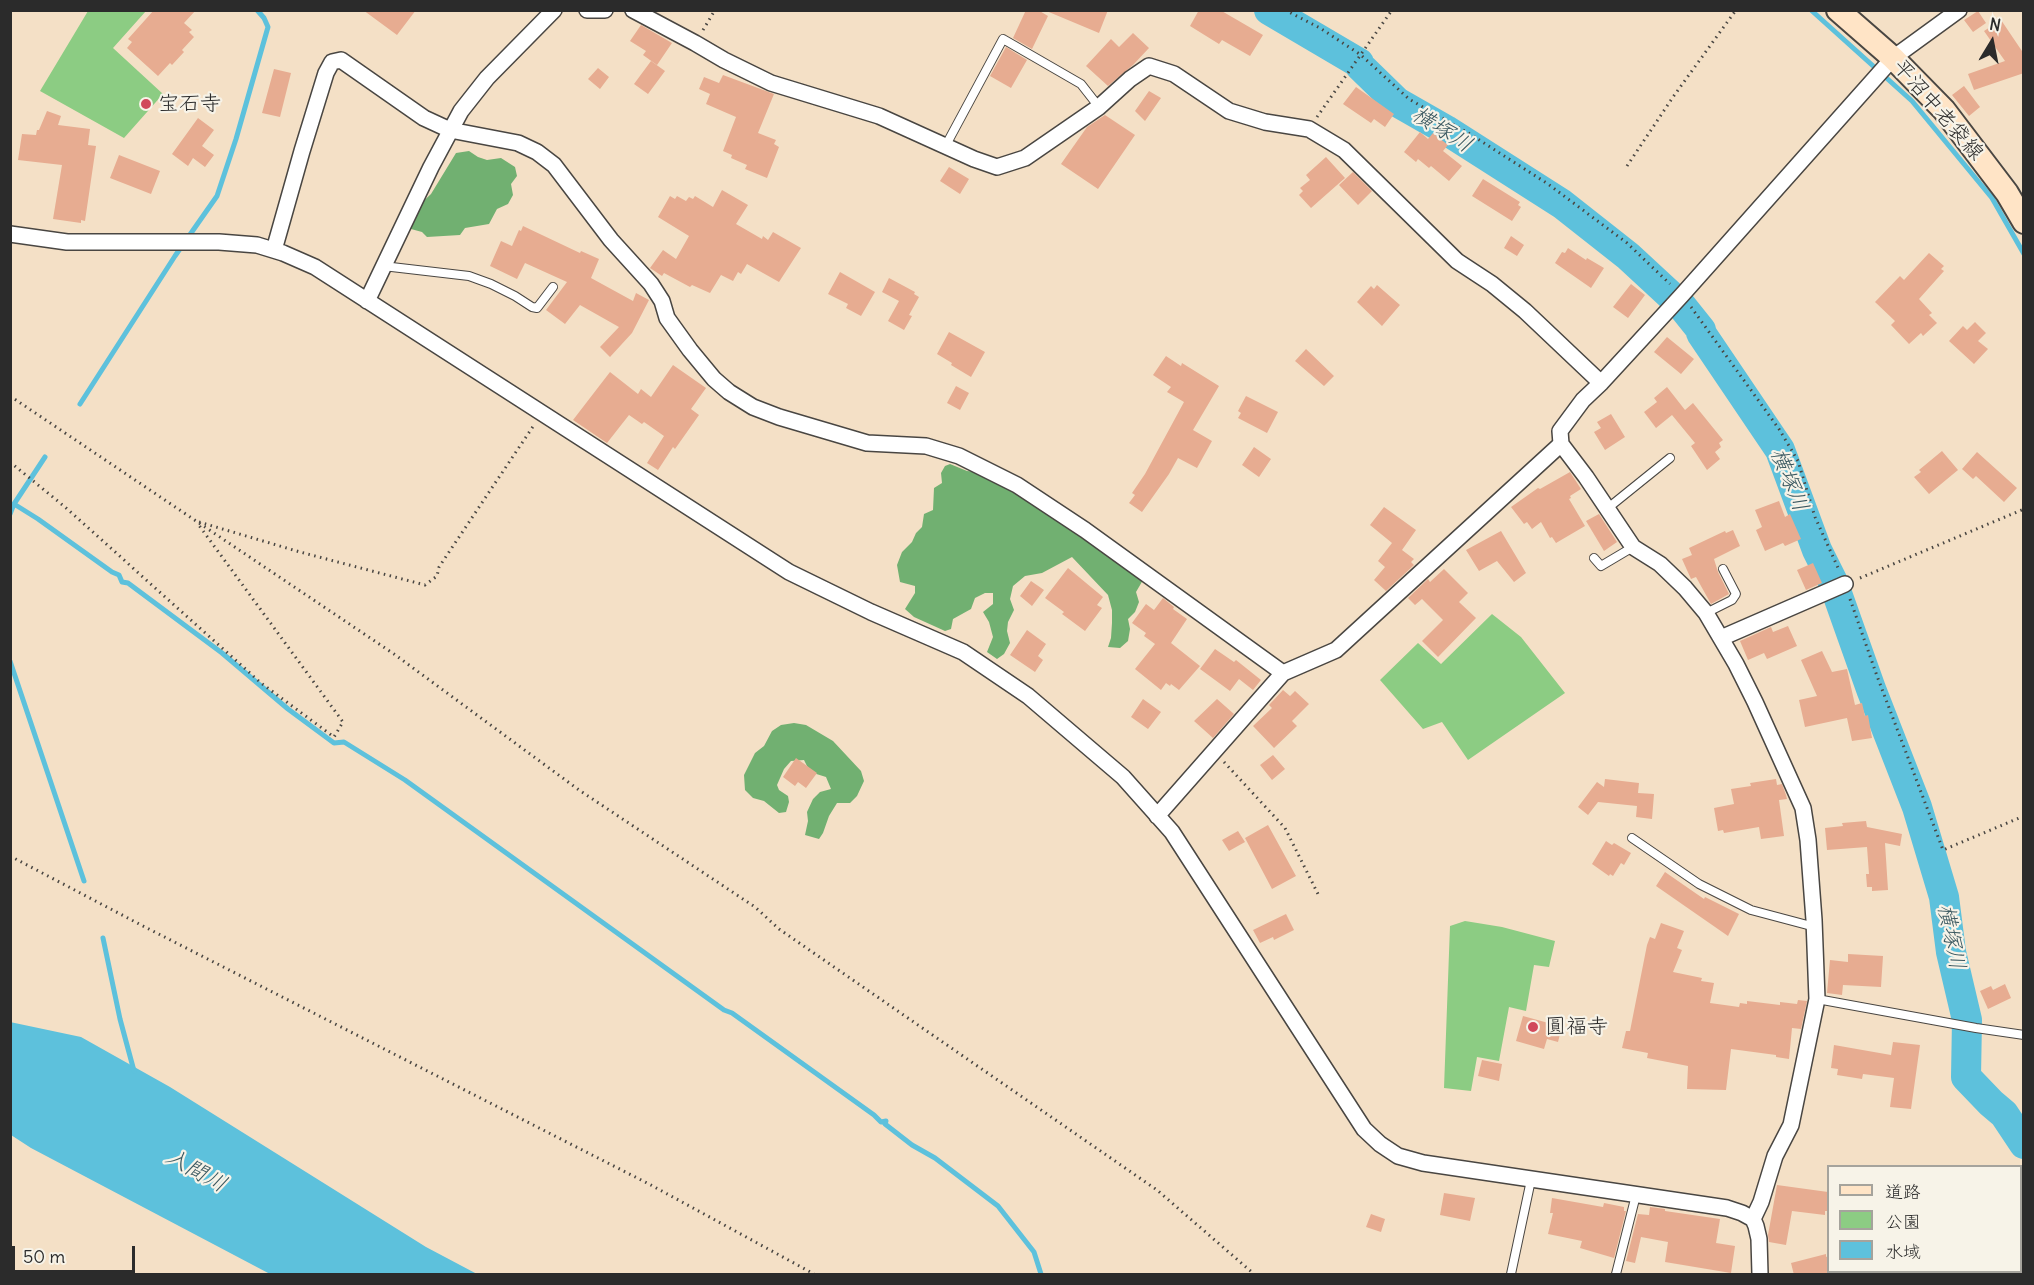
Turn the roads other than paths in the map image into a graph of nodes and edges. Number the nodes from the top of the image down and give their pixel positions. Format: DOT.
graph roads {
  1 [pos="554,10"];
  2 [pos="587,10"];
  3 [pos="605,10"];
  4 [pos="633,10"];
  5 [pos="1838,10"];
  6 [pos="1959,10"];
  7 [pos="1893,58"];
  8 [pos="1099,107"];
  9 [pos="450,130"];
  10 [pos="946,145"];
  11 [pos="2024,222"];
  12 [pos="10,234"];
  13 [pos="274,250"];
  14 [pos="383,266"];
  15 [pos="553,287"];
  16 [pos="367,301"];
  17 [pos="1601,383"];
  18 [pos="1560,444"];
  19 [pos="1670,458"];
  20 [pos="1608,508"];
  21 [pos="1633,547"];
  22 [pos="1594,558"];
  23 [pos="1723,569"];
  24 [pos="1845,584"];
  25 [pos="1706,613"];
  26 [pos="1721,638"];
  27 [pos="1282,673"];
  28 [pos="1157,816"];
  29 [pos="1632,838"];
  30 [pos="1815,927"];
  31 [pos="1817,999"];
  32 [pos="2024,1035"];
  33 [pos="1531,1180"];
  34 [pos="1636,1195"];
  35 [pos="1753,1219"];
  36 [pos="1511,1275"];
  37 [pos="1616,1275"];
  38 [pos="1760,1275"];
  1 -- 9 [label="street"];
  2 -- 3 [label="street"];
  4 -- 10 [label="street"];
  5 -- 7 [label="main road, 平沼中老袋線"];
  6 -- 7 [label="street"];
  7 -- 11 [label="main road, 平沼中老袋線"];
  7 -- 17 [label="street"];
  8 -- 10 [label="street"];
  8 -- 10 [label="lane"];
  8 -- 17 [label="street"];
  9 -- 13 [label="street"];
  9 -- 14 [label="street"];
  9 -- 27 [label="street"];
  12 -- 13 [label="street"];
  13 -- 16 [label="street"];
  14 -- 15 [label="lane"];
  14 -- 16 [label="street"];
  16 -- 28 [label="street"];
  17 -- 18 [label="street"];
  18 -- 20 [label="street"];
  18 -- 27 [label="street"];
  19 -- 20 [label="lane"];
  20 -- 21 [label="street"];
  21 -- 22 [label="lane"];
  21 -- 25 [label="street"];
  23 -- 25 [label="lane"];
  24 -- 26 [label="street"];
  25 -- 26 [label="street"];
  26 -- 30 [label="street"];
  27 -- 28 [label="street"];
  28 -- 33 [label="street"];
  29 -- 30 [label="lane"];
  30 -- 31 [label="street"];
  31 -- 32 [label="lane"];
  31 -- 35 [label="street"];
  33 -- 34 [label="street"];
  33 -- 36 [label="lane"];
  34 -- 35 [label="street"];
  34 -- 37 [label="lane"];
  35 -- 38 [label="street"];
}
